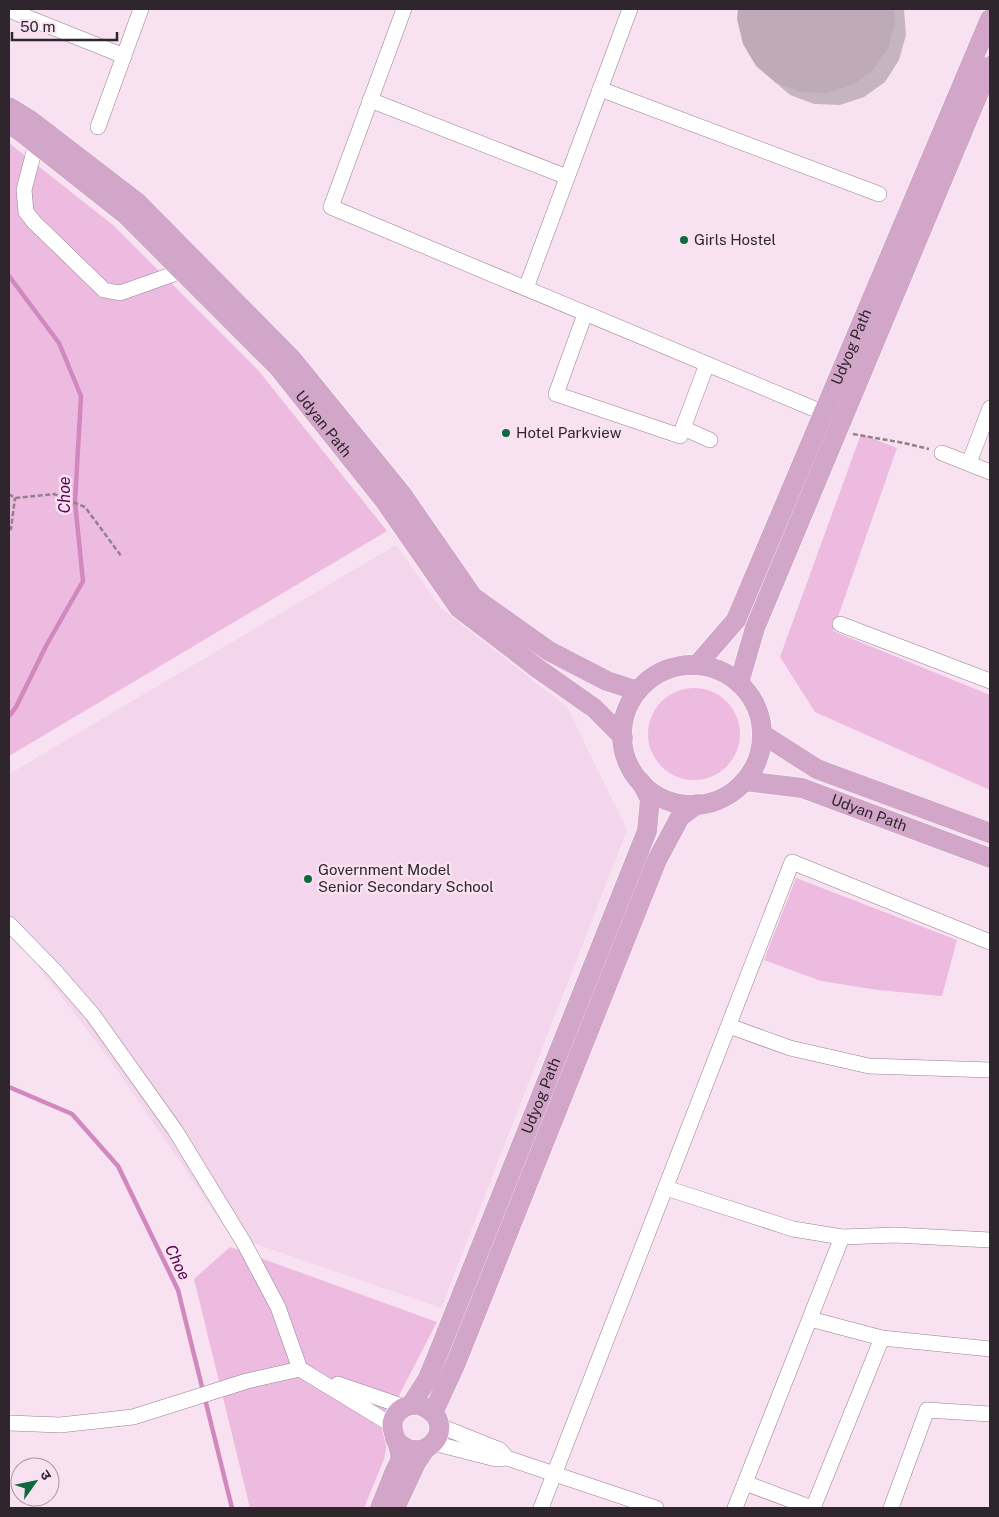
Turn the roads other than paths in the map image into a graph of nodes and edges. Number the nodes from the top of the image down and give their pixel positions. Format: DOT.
graph roads {
  1 [pos="142,9"];
  2 [pos="404,9"];
  3 [pos="630,9"];
  4 [pos="9,10"];
  5 [pos="990,19"];
  6 [pos="124,56"];
  7 [pos="990,66"];
  8 [pos="600,89"];
  9 [pos="370,100"];
  10 [pos="9,107"];
  11 [pos="9,124"];
  12 [pos="98,127"];
  13 [pos="36,144"];
  14 [pos="567,176"];
  15 [pos="879,194"];
  16 [pos="182,271"];
  17 [pos="526,288"];
  18 [pos="585,314"];
  19 [pos="707,364"];
  20 [pos="990,408"];
  21 [pos="824,413"];
  22 [pos="682,428"];
  23 [pos="710,440"];
  24 [pos="942,453"];
  25 [pos="968,463"];
  26 [pos="990,472"];
  27 [pos="840,624"];
  28 [pos="698,665"];
  29 [pos="990,681"];
  30 [pos="739,683"];
  31 [pos="638,691"];
  32 [pos="762,734"];
  33 [pos="623,737"];
  34 [pos="744,781"];
  35 [pos="641,782"];
  36 [pos="697,804"];
  37 [pos="990,833"];
  38 [pos="990,858"];
  39 [pos="9,924"];
  40 [pos="990,942"];
  41 [pos="729,1026"];
  42 [pos="990,1070"];
  43 [pos="666,1188"];
  44 [pos="842,1237"];
  45 [pos="990,1240"];
  46 [pos="810,1319"];
  47 [pos="882,1338"];
  48 [pos="990,1349"];
  49 [pos="306,1372"];
  50 [pos="408,1406"];
  51 [pos="990,1414"];
  52 [pos="9,1423"];
  53 [pos="394,1432"];
  54 [pos="433,1433"];
  55 [pos="553,1475"];
  56 [pos="745,1483"];
  57 [pos="380,1508"];
  58 [pos="395,1508"];
  59 [pos="541,1508"];
  60 [pos="656,1508"];
  61 [pos="734,1508"];
  62 [pos="813,1508"];
  63 [pos="891,1508"];
  1 -- 6 [label="street"];
  2 -- 9 [label="street"];
  3 -- 8 [label="street"];
  4 -- 6 [label="street"];
  5 -- 21 [label="main road, Udyog Path"];
  6 -- 12 [label="street"];
  7 -- 30 [label="main road, Udyog Path"];
  8 -- 14 [label="street"];
  8 -- 15 [label="street"];
  9 -- 14 [label="street"];
  9 -- 17 [label="street"];
  10 -- 31 [label="main road, Udyan Path"];
  11 -- 13 [label="main road, Udyan Path"];
  13 -- 16 [label="main road, Udyan Path"];
  13 -- 16 [label="street"];
  14 -- 17 [label="street"];
  16 -- 33 [label="main road, Udyan Path"];
  17 -- 18 [label="street"];
  18 -- 19 [label="street"];
  18 -- 22 [label="street"];
  19 -- 21 [label="street"];
  19 -- 22 [label="street"];
  20 -- 25 [label="street"];
  21 -- 28 [label="main road, Udyog Path"];
  22 -- 23 [label="street"];
  24 -- 25 [label="street"];
  25 -- 26 [label="street"];
  27 -- 29 [label="street"];
  28 -- 30 [label="main road"];
  28 -- 31 [label="main road"];
  30 -- 32 [label="main road"];
  31 -- 33 [label="main road"];
  32 -- 34 [label="main road"];
  32 -- 37 [label="main road, Udyan Path"];
  33 -- 35 [label="main road"];
  34 -- 36 [label="main road"];
  34 -- 38 [label="main road, Udyan Path"];
  35 -- 36 [label="main road"];
  35 -- 50 [label="main road, Udyog Path"];
  36 -- 54 [label="main road, Udyog Path"];
  39 -- 49 [label="street"];
  40 -- 41 [label="street"];
  41 -- 42 [label="street"];
  41 -- 43 [label="street"];
  43 -- 44 [label="street"];
  43 -- 55 [label="street"];
  44 -- 45 [label="street"];
  44 -- 46 [label="street"];
  46 -- 47 [label="street"];
  46 -- 56 [label="street"];
  47 -- 48 [label="street"];
  47 -- 62 [label="street"];
  49 -- 50 [label="street"];
  49 -- 52 [label="street"];
  49 -- 53 [label="street"];
  50 -- 53 [label="main road"];
  50 -- 54 [label="main road"];
  51 -- 63 [label="street"];
  53 -- 54 [label="main road"];
  53 -- 57 [label="main road"];
  54 -- 55 [label="street"];
  54 -- 58 [label="main road, Udyog Path"];
  55 -- 59 [label="street"];
  55 -- 60 [label="street"];
  56 -- 61 [label="street"];
  56 -- 62 [label="street"];
}
